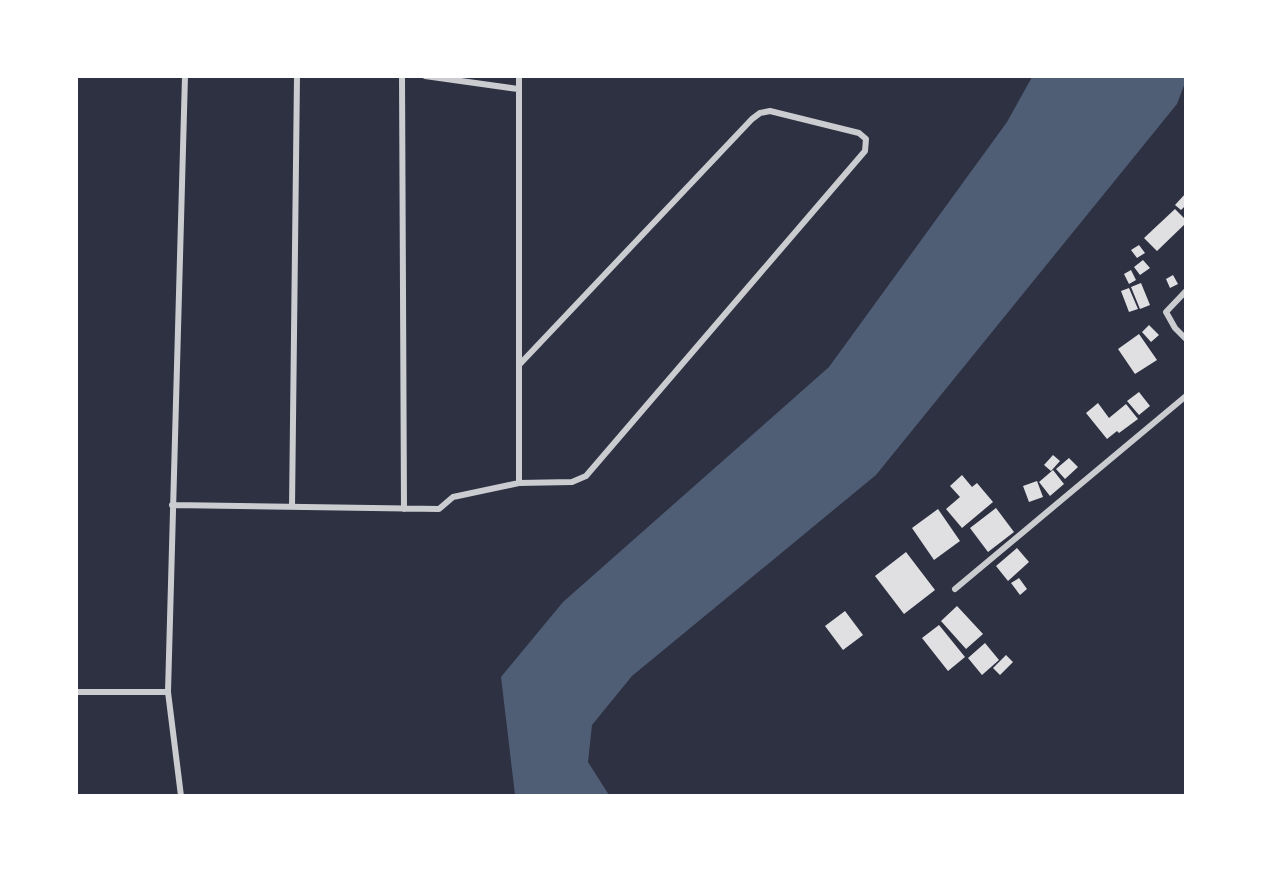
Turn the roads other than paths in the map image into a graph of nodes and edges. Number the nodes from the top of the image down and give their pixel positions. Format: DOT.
graph roads {
  1 [pos="185,76"];
  2 [pos="297,76"];
  3 [pos="402,76"];
  4 [pos="425,76"];
  5 [pos="519,76"];
  6 [pos="518,89"];
  7 [pos="1185,291"];
  8 [pos="1185,339"];
  9 [pos="519,365"];
  10 [pos="1185,396"];
  11 [pos="519,483"];
  12 [pos="172,504"];
  13 [pos="292,507"];
  14 [pos="404,509"];
  15 [pos="955,589"];
  16 [pos="76,692"];
  17 [pos="168,692"];
  18 [pos="181,795"];
  1 -- 12 [label="street"];
  2 -- 13 [label="street"];
  3 -- 14 [label="street"];
  4 -- 6 [label="street"];
  5 -- 6 [label="street"];
  6 -- 9 [label="street"];
  7 -- 8 [label="street"];
  9 -- 11 [label="street"];
  9 -- 11 [label="street"];
  10 -- 15 [label="street"];
  11 -- 14 [label="street"];
  12 -- 13 [label="street"];
  12 -- 17 [label="street"];
  13 -- 14 [label="street"];
  16 -- 17 [label="street"];
  17 -- 18 [label="street"];
}
